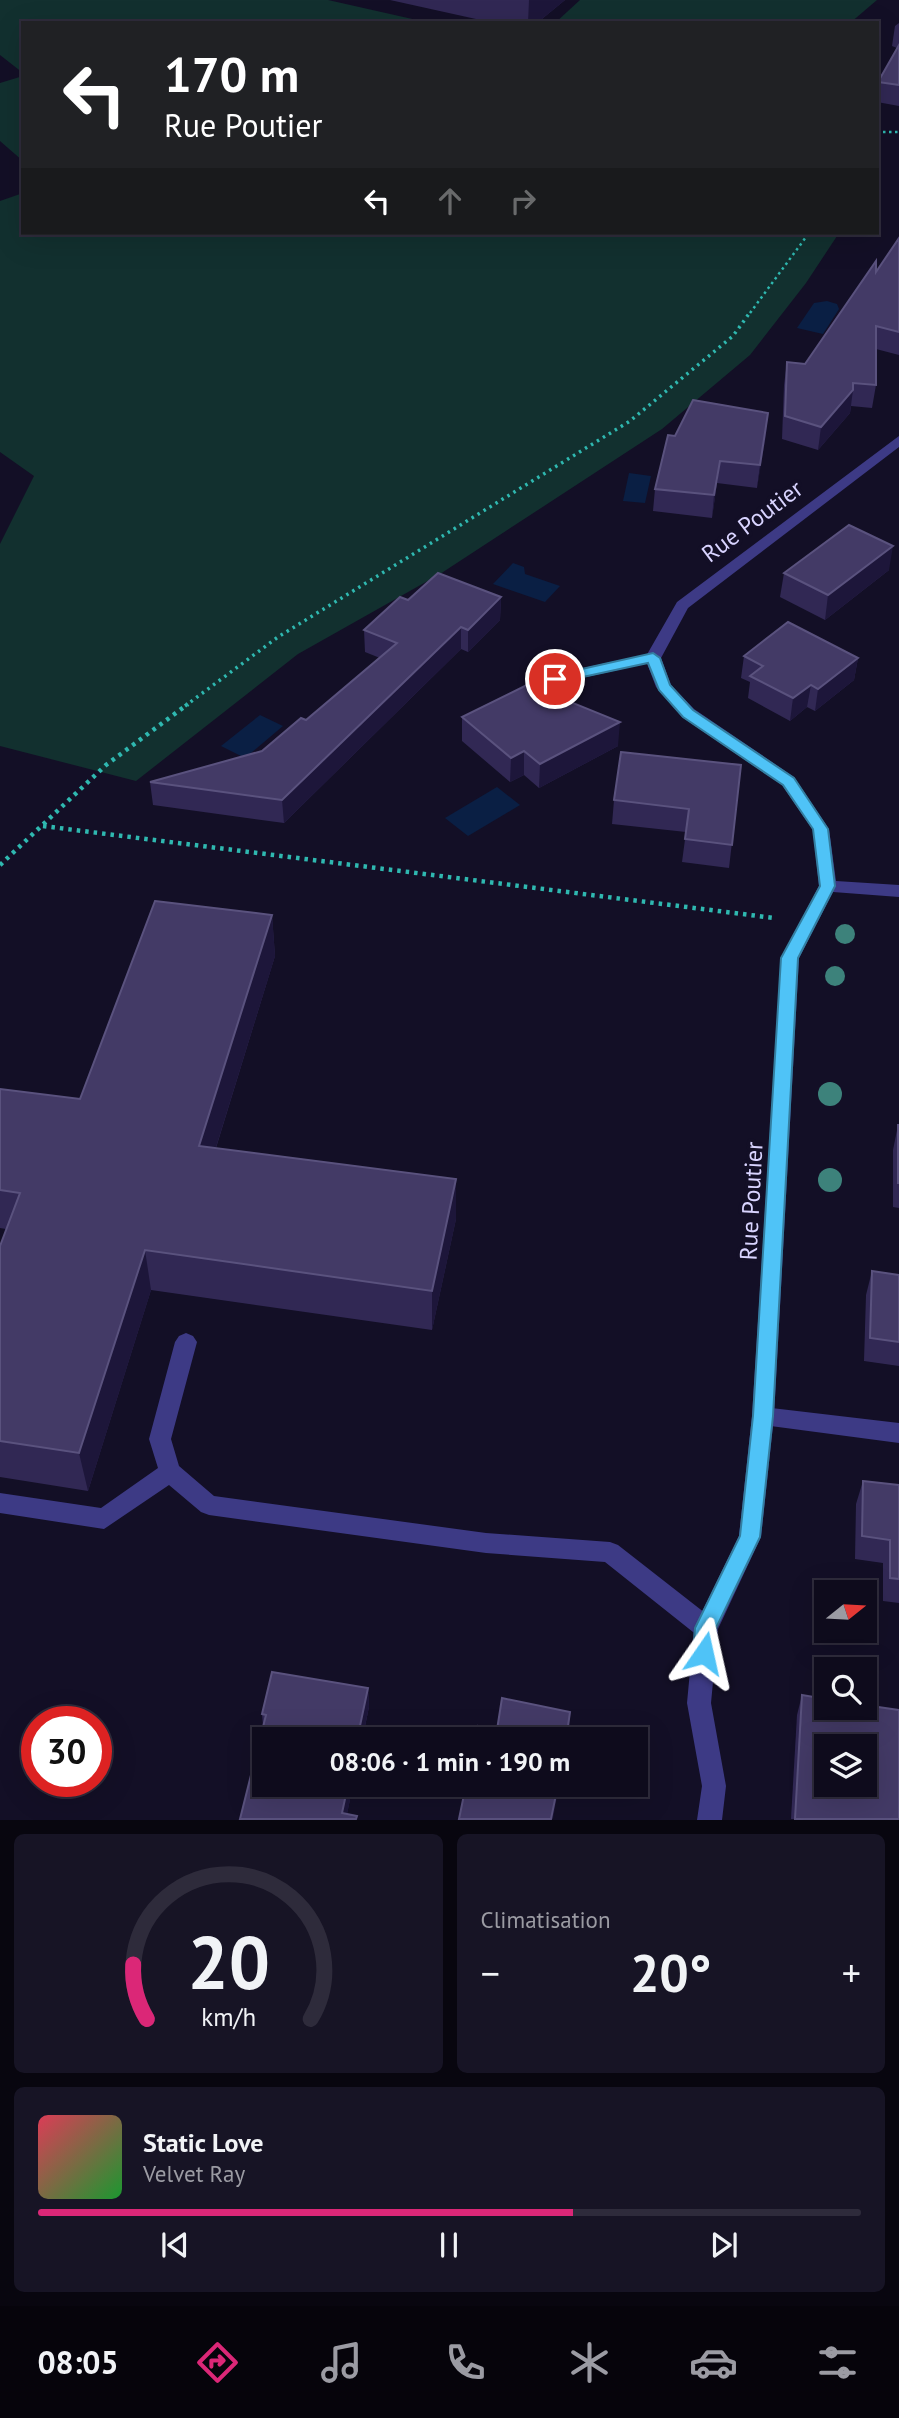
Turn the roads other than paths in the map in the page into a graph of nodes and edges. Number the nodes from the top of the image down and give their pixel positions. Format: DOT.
graph roads {
  1 [pos="899,440"];
  2 [pos="653,658"];
  3 [pos="555,679"];
  4 [pos="828,886"];
  5 [pos="899,891"];
  6 [pos="187,1342"];
  7 [pos="763,1416"];
  8 [pos="899,1433"];
  9 [pos="170,1472"];
  10 [pos="0,1503"];
  11 [pos="706,1628"];
  12 [pos="709,1819"];
  1 -- 2 [label="street, Rue Poutier"];
  2 -- 3 [label="street"];
  2 -- 4 [label="street"];
  4 -- 5 [label="street"];
  4 -- 7 [label="street, Rue Poutier"];
  6 -- 9 [label="street"];
  7 -- 8 [label="street"];
  7 -- 11 [label="street, Rue Poutier"];
  9 -- 10 [label="street"];
  9 -- 11 [label="street"];
  11 -- 12 [label="street, Rue Poutier"];
}
